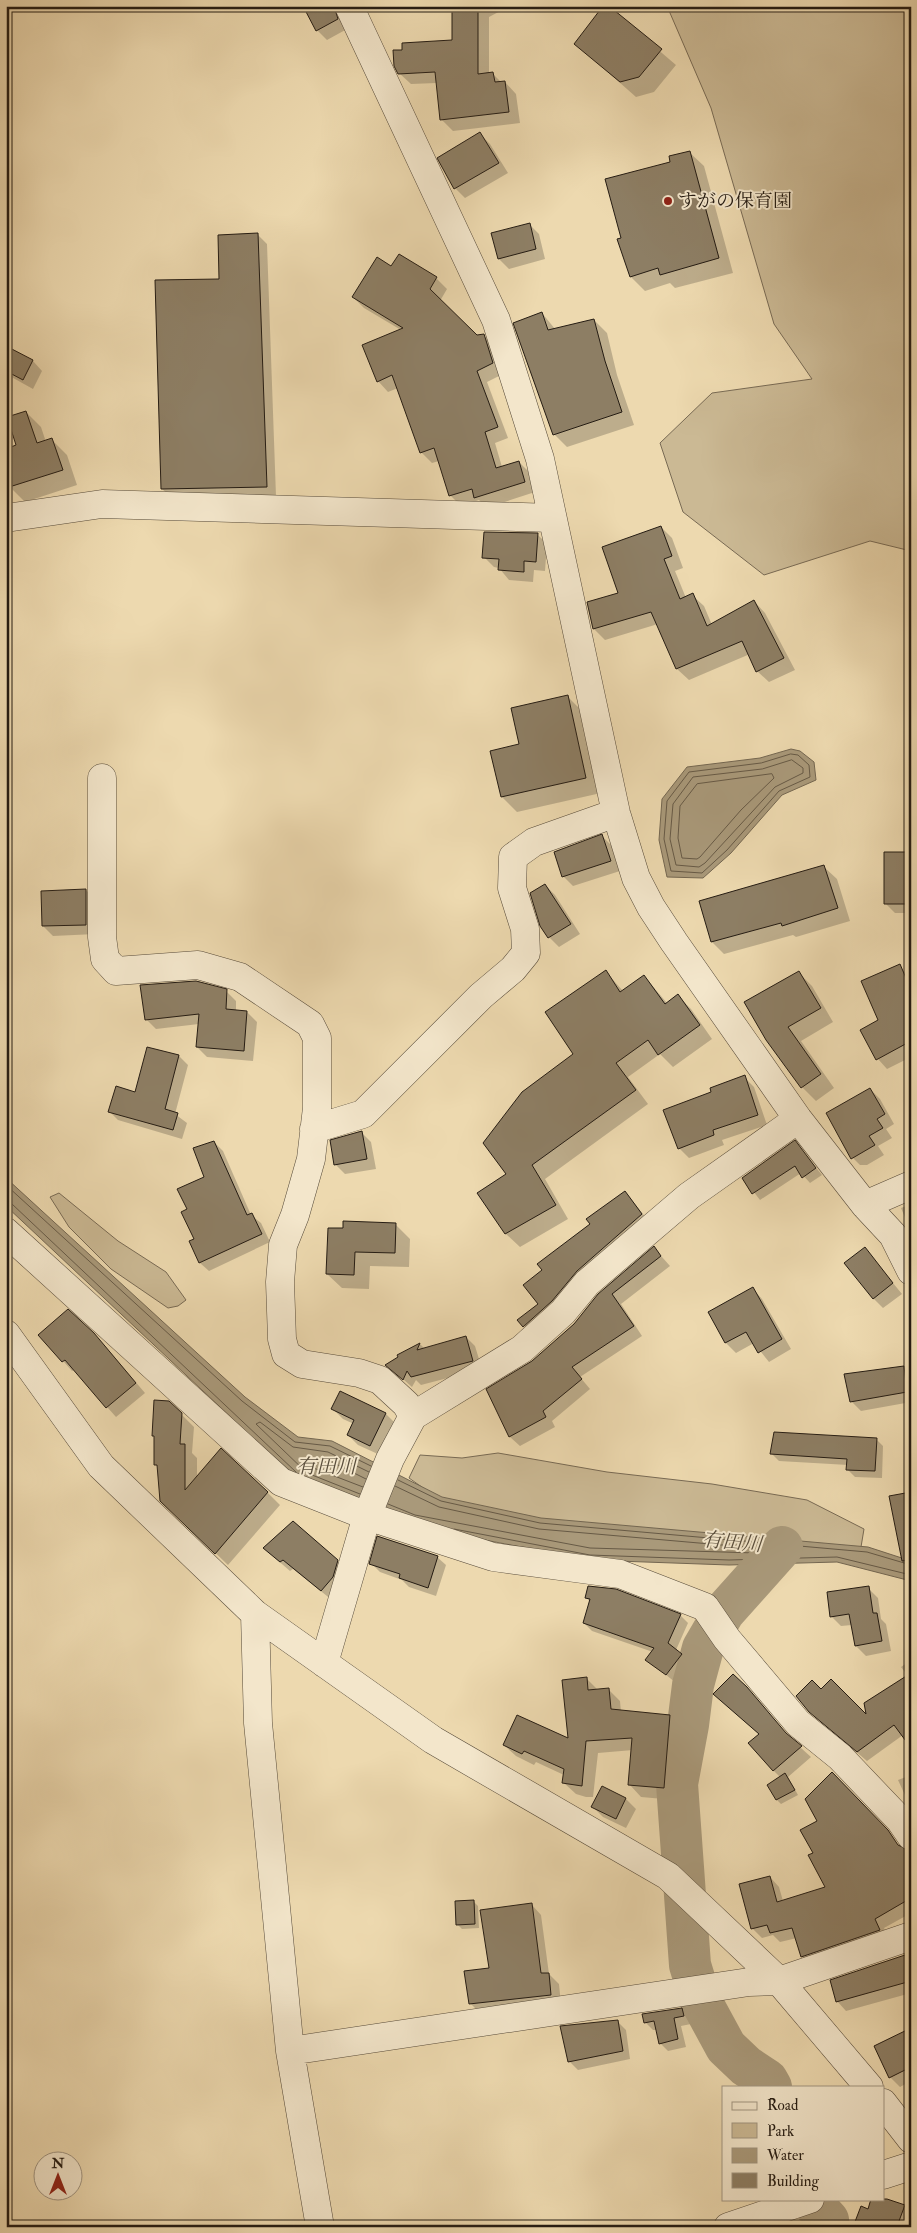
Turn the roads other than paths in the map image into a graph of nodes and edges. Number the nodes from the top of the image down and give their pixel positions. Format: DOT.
graph roads {
  1 [pos="349,6"];
  2 [pos="6,518"];
  3 [pos="552,518"];
  4 [pos="102,778"];
  5 [pos="616,813"];
  6 [pos="798,1119"];
  7 [pos="314,1129"];
  8 [pos="911,1185"];
  9 [pos="865,1205"];
  10 [pos="6,1232"];
  11 [pos="911,1271"];
  12 [pos="6,1334"];
  13 [pos="413,1416"];
  14 [pos="367,1516"];
  15 [pos="255,1614"];
  16 [pos="324,1663"];
  17 [pos="911,1836"];
  18 [pos="911,1936"];
  19 [pos="780,1981"];
  20 [pos="290,2051"];
  21 [pos="868,2086"];
  22 [pos="884,2104"];
  23 [pos="911,2140"];
  24 [pos="911,2166"];
  25 [pos="884,2175"];
  26 [pos="801,2202"];
  27 [pos="320,2227"];
  28 [pos="728,2227"];
  1 -- 3 [label="street"];
  2 -- 3 [label="street"];
  3 -- 5 [label="street"];
  4 -- 7 [label="street"];
  5 -- 6 [label="street"];
  5 -- 7 [label="street"];
  6 -- 9 [label="street"];
  6 -- 13 [label="street"];
  7 -- 13 [label="street"];
  8 -- 9 [label="street"];
  9 -- 11 [label="street"];
  10 -- 14 [label="street"];
  12 -- 15 [label="street"];
  13 -- 14 [label="street"];
  14 -- 16 [label="street"];
  14 -- 17 [label="street"];
  15 -- 16 [label="street"];
  15 -- 20 [label="street"];
  16 -- 19 [label="street"];
  18 -- 19 [label="street"];
  19 -- 20 [label="street"];
  19 -- 21 [label="street"];
  20 -- 27 [label="street"];
  22 -- 23 [label="street"];
  24 -- 25 [label="street"];
  26 -- 28 [label="street"];
}
